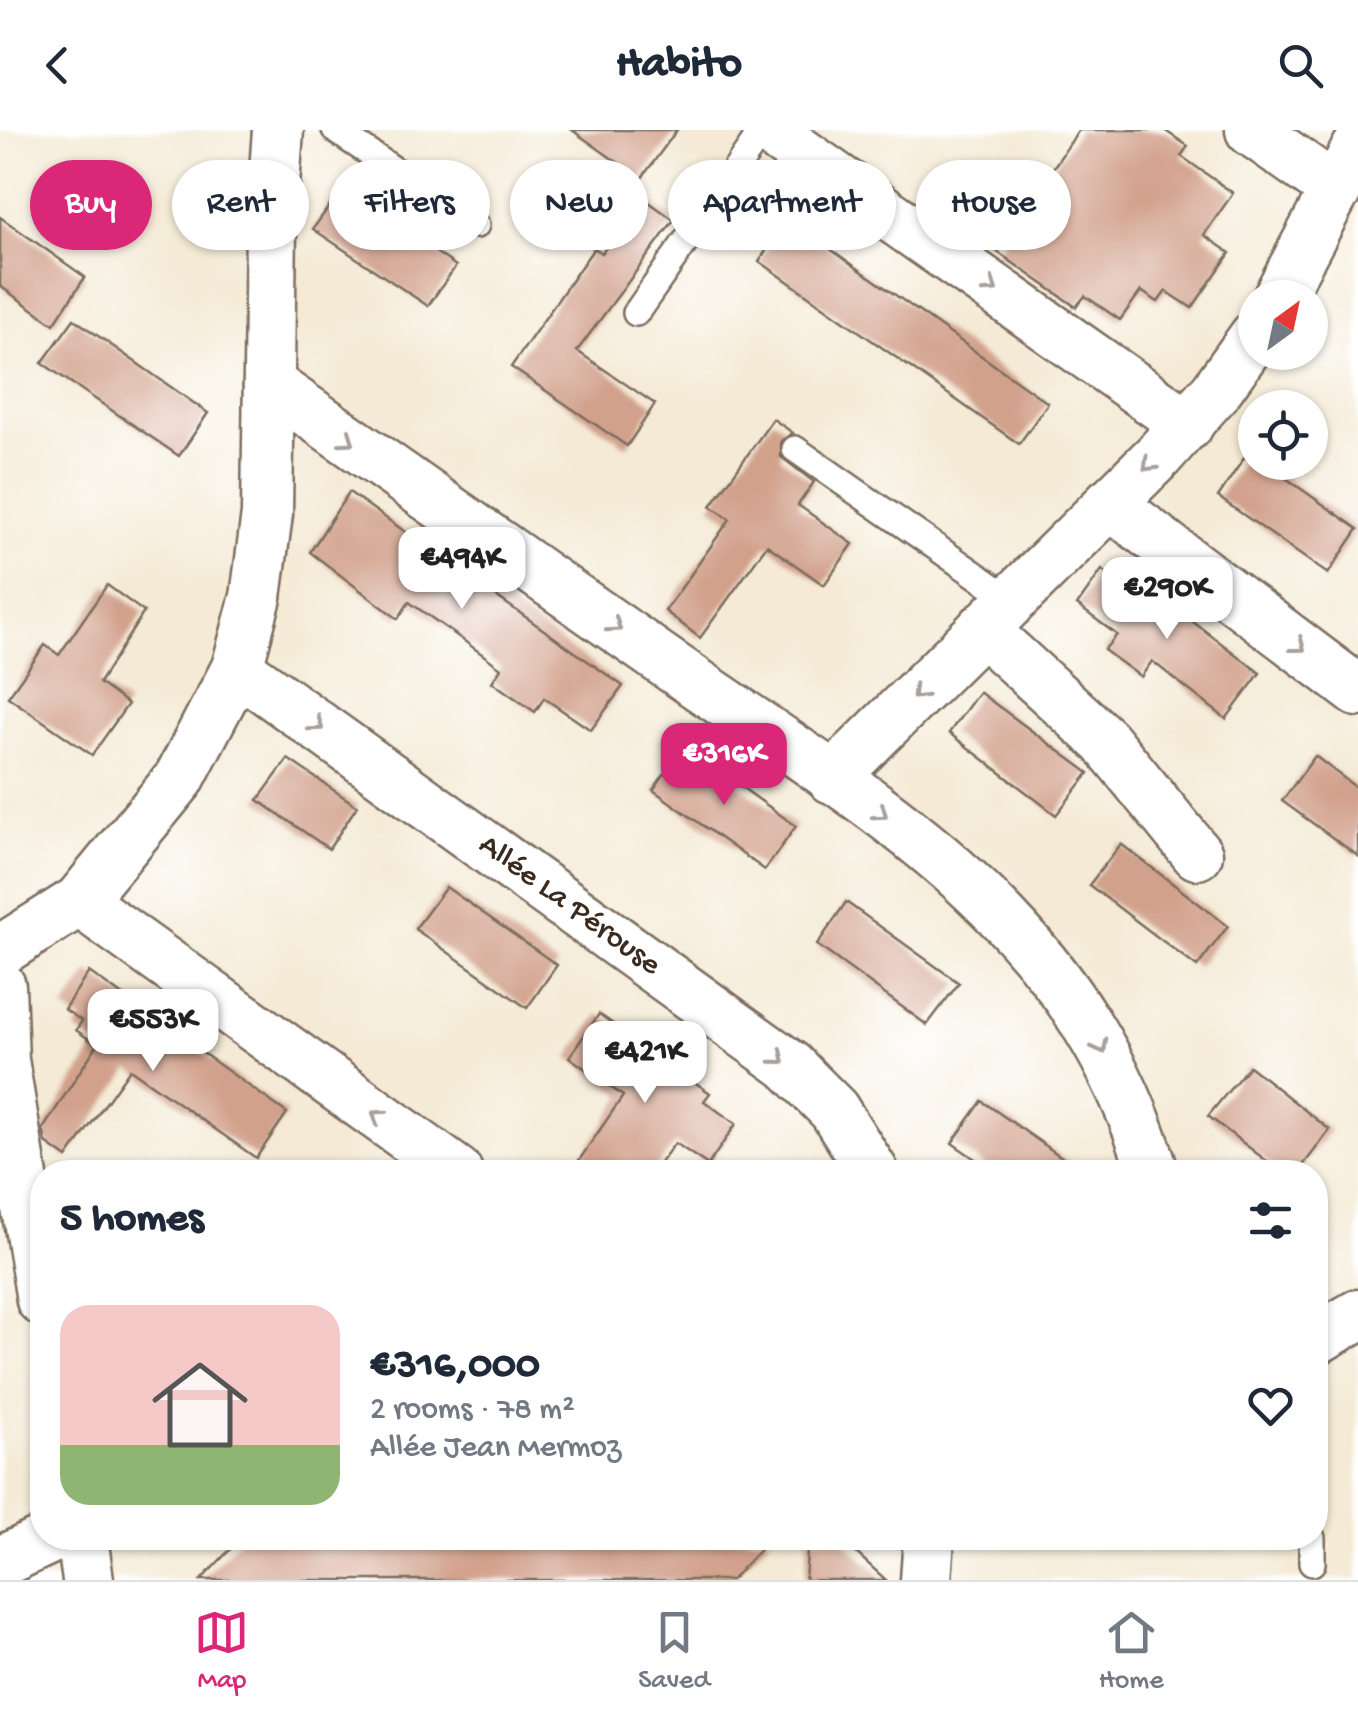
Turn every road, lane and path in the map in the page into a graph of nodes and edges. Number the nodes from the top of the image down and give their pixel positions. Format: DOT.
graph roads {
  1 [pos="278,130"];
  2 [pos="334,130"];
  3 [pos="765,130"];
  4 [pos="1251,130"];
  5 [pos="379,160"];
  6 [pos="1347,168"];
  7 [pos="1288,280"];
  8 [pos="636,313"];
  9 [pos="1238,359"];
  10 [pos="268,384"];
  11 [pos="1188,425"];
  12 [pos="795,449"];
  13 [pos="1109,504"];
  14 [pos="997,614"];
  15 [pos="237,668"];
  16 [pos="1358,691"];
  17 [pos="832,778"];
  18 [pos="1197,854"];
  19 [pos="79,901"];
  20 [pos="0,952"];
  21 [pos="0,986"];
  22 [pos="440,1160"];
  23 [pos="865,1160"];
  24 [pos="1148,1160"];
  25 [pos="30,1226"];
  26 [pos="1358,1314"];
  27 [pos="1328,1332"];
  28 [pos="30,1548"];
  29 [pos="84,1550"];
  30 [pos="928,1550"];
  31 [pos="0,1562"];
  32 [pos="88,1580"];
  33 [pos="926,1580"];
  1 -- 10 [label="street"];
  2 -- 5 [label="lane"];
  3 -- 8 [label="lane"];
  3 -- 11 [label="street, one-way"];
  4 -- 6 [label="street"];
  6 -- 7 [label="street"];
  9 -- 11 [label="street"];
  10 -- 15 [label="street"];
  10 -- 17 [label="street, one-way"];
  11 -- 13 [label="street, one-way"];
  12 -- 14 [label="lane"];
  13 -- 14 [label="street"];
  13 -- 16 [label="street, one-way"];
  14 -- 17 [label="street, one-way"];
  14 -- 18 [label="street"];
  15 -- 19 [label="street"];
  15 -- 23 [label="street, Allée La Pérouse, one-way"];
  17 -- 24 [label="street, one-way"];
  19 -- 20 [label="street"];
  22 -- 19 [label="street, one-way"];
  21 -- 25 [label="street"];
  26 -- 27 [label="street"];
  28 -- 31 [label="street"];
  29 -- 32 [label="street"];
  30 -- 33 [label="street"];
}
